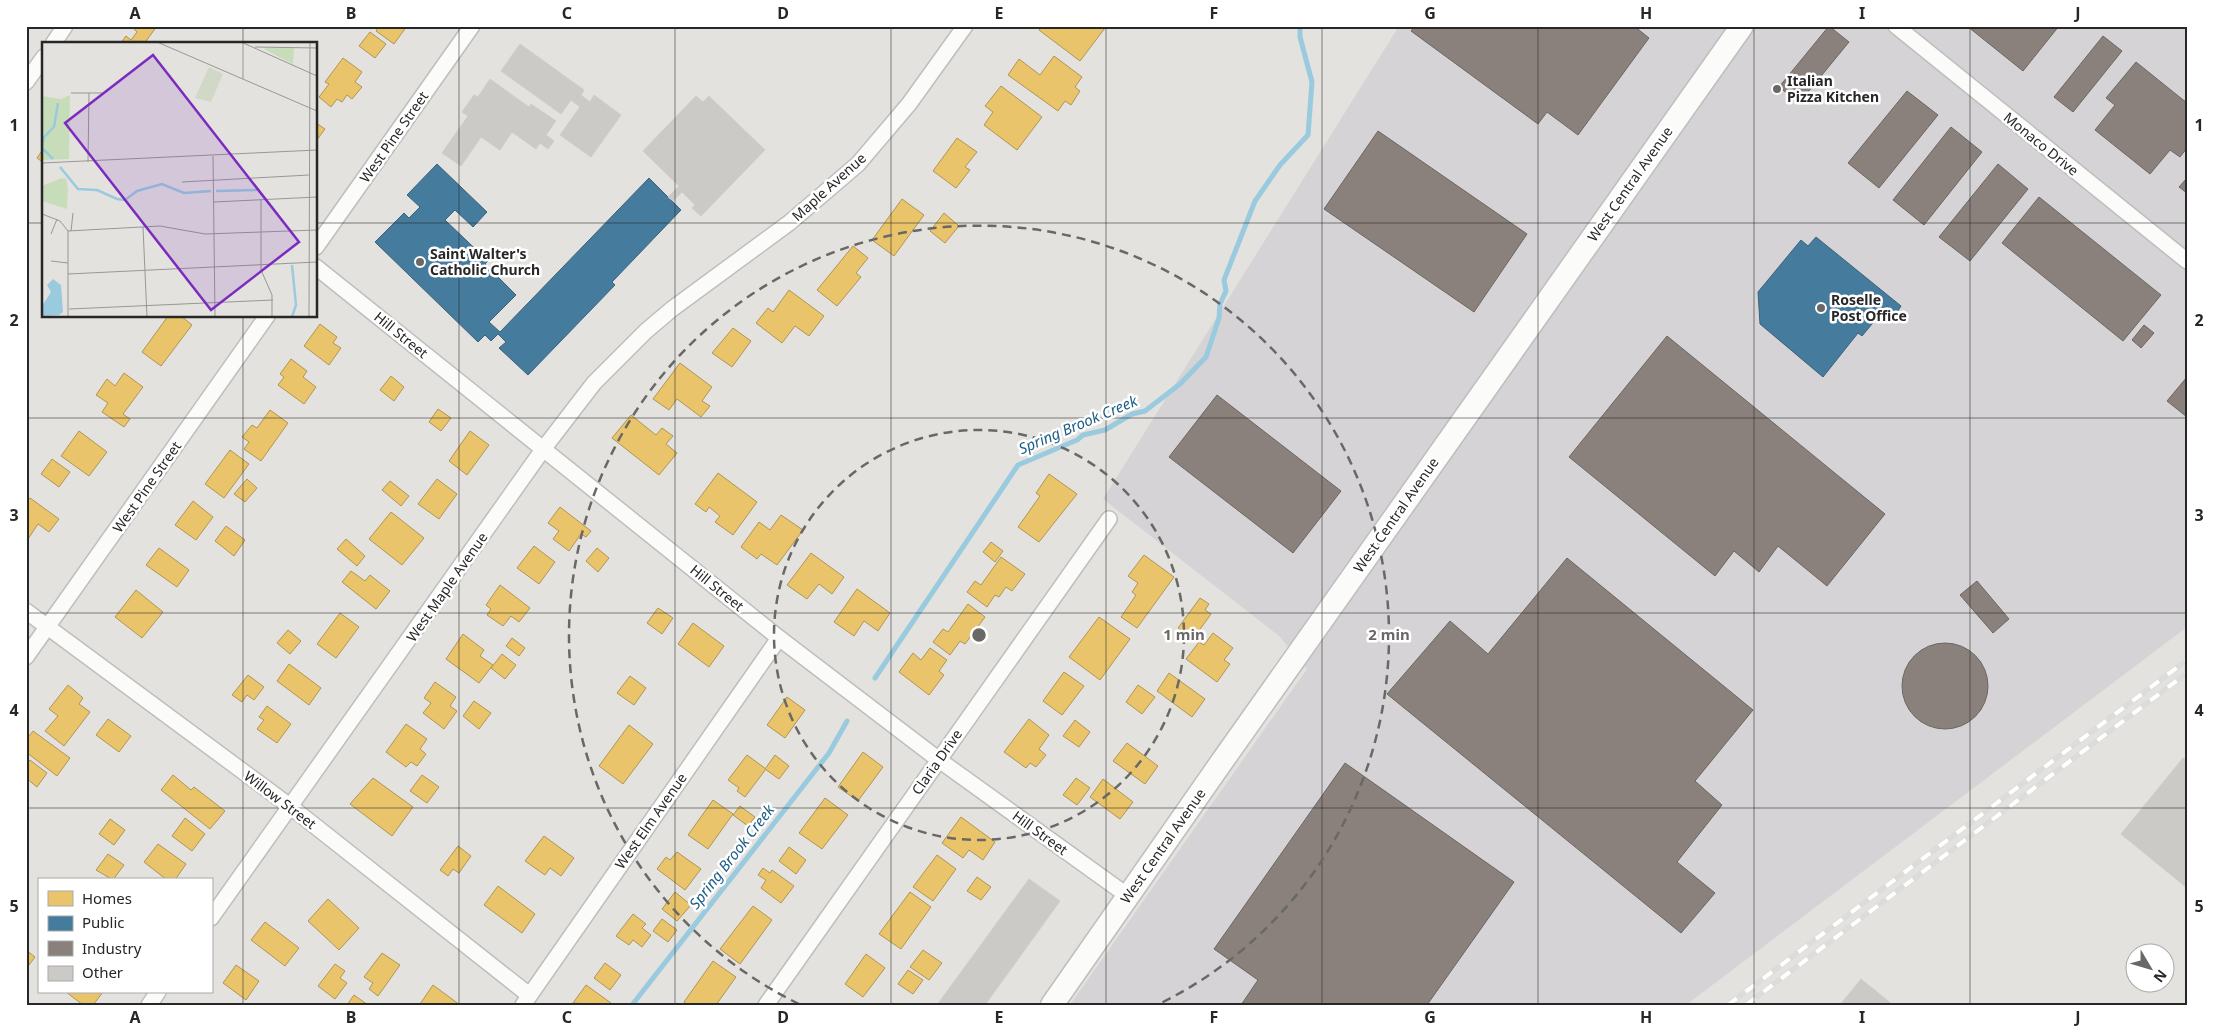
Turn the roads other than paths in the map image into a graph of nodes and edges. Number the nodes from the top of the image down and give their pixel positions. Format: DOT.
graph roads {
  1 [pos="65,26"];
  2 [pos="472,26"];
  3 [pos="965,26"];
  4 [pos="1742,26"];
  5 [pos="1896,26"];
  6 [pos="54,42"];
  7 [pos="38,62"];
  8 [pos="26,82"];
  9 [pos="318,244"];
  10 [pos="2187,261"];
  11 [pos="318,269"];
  12 [pos="710,281"];
  13 [pos="266,318"];
  14 [pos="544,448"];
  15 [pos="1109,519"];
  16 [pos="26,611"];
  17 [pos="48,627"];
  18 [pos="779,638"];
  19 [pos="26,657"];
  20 [pos="939,760"];
  21 [pos="291,807"];
  22 [pos="1128,896"];
  23 [pos="212,917"];
  24 [pos="157,994"];
  25 [pos="526,1000"];
  26 [pos="149,1005"];
  27 [pos="766,1005"];
  28 [pos="1052,1005"];
  1 -- 6 [label="street"];
  2 -- 9 [label="street, West Pine Street"];
  3 -- 12 [label="street, Maple Avenue"];
  4 -- 22 [label="street, West Central Avenue"];
  5 -- 10 [label="street, Monaco Drive"];
  7 -- 8 [label="street"];
  11 -- 14 [label="street, Hill Street"];
  12 -- 14 [label="street, West Maple Avenue"];
  13 -- 17 [label="street, West Pine Street"];
  14 -- 18 [label="street, Hill Street"];
  14 -- 21 [label="street, West Maple Avenue"];
  15 -- 20 [label="street, Claria Drive"];
  16 -- 17 [label="street, Willow Street"];
  17 -- 19 [label="street, West Pine Street"];
  17 -- 21 [label="street, Willow Street"];
  18 -- 20 [label="street, Hill Street"];
  18 -- 25 [label="street, West Elm Avenue"];
  20 -- 22 [label="street, Hill Street"];
  20 -- 27 [label="street, Claria Drive"];
  21 -- 23 [label="street, West Maple Avenue"];
  21 -- 25 [label="street, Willow Street"];
  22 -- 28 [label="street, West Central Avenue"];
  24 -- 26 [label="street"];
}
